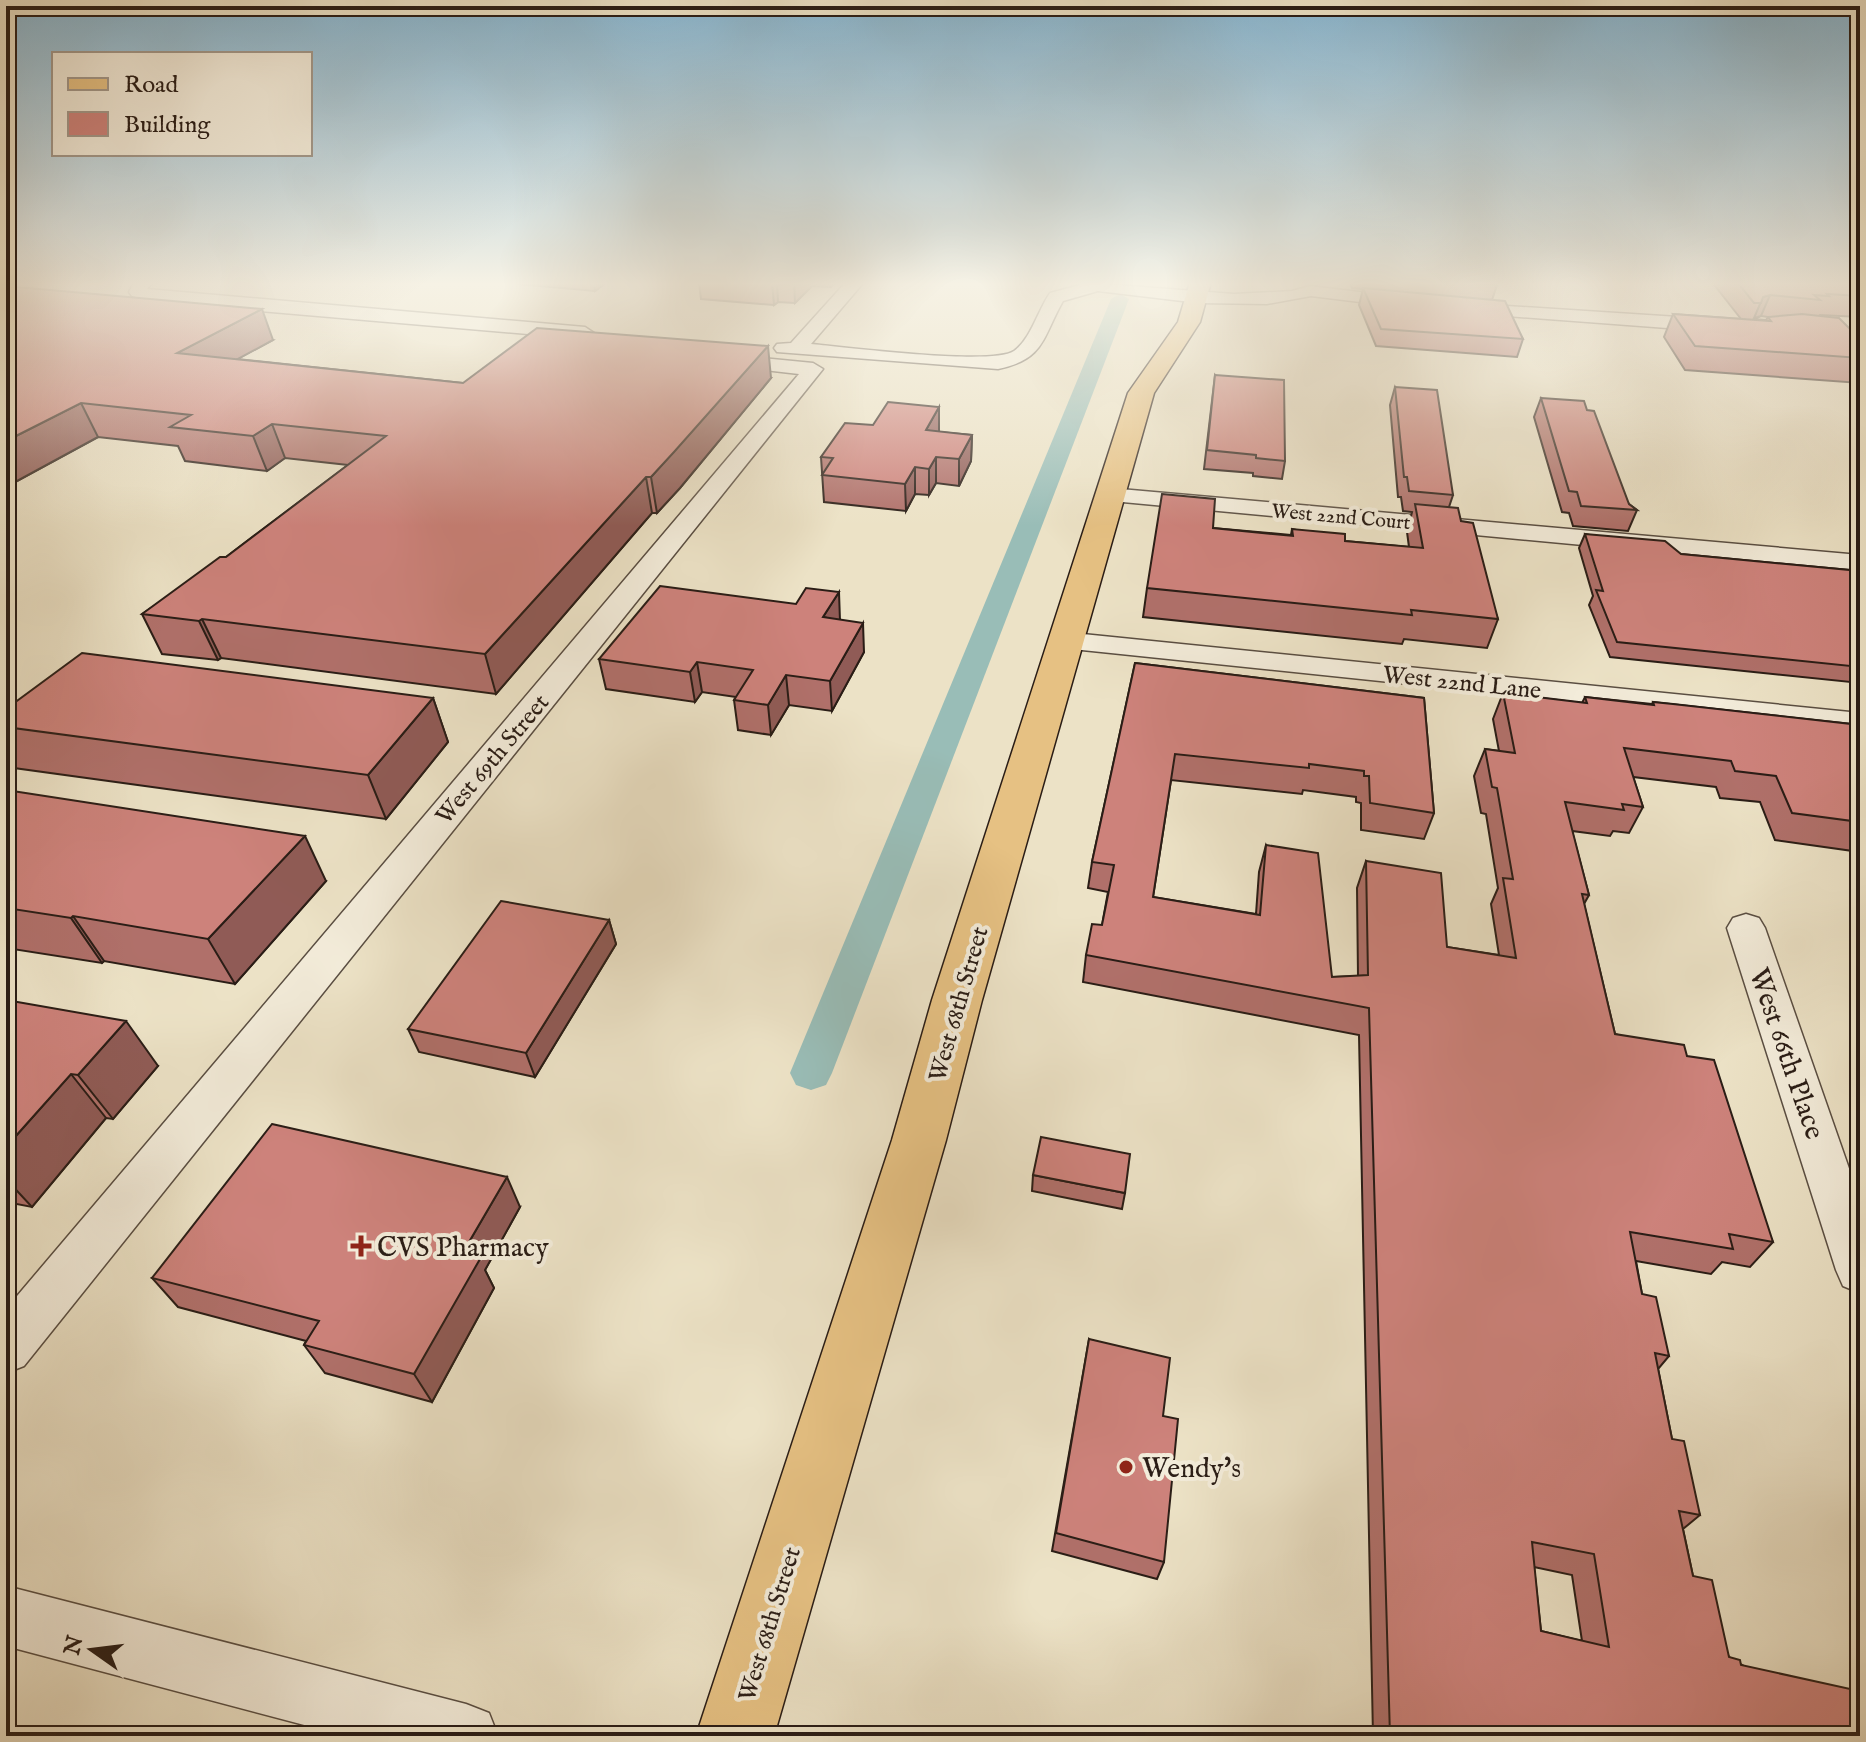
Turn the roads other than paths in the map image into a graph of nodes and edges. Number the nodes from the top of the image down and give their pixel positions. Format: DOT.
graph roads {
  1 [pos="779,363"];
  2 [pos="1160,363"];
  3 [pos="1109,495"];
  4 [pos="1860,563"];
  5 [pos="1063,641"];
  6 [pos="1860,722"];
  7 [pos="1746,928"];
  8 [pos="1860,1270"];
  9 [pos="6,1348"];
  10 [pos="6,1616"];
  11 [pos="466,1736"];
  12 [pos="735,1736"];
  1 -- 9 [label="street, West 69th Street"];
  2 -- 3 [label="main road, West 68th Street"];
  3 -- 4 [label="street, West 22nd Court"];
  3 -- 5 [label="main road, West 68th Street"];
  5 -- 6 [label="street, West 22nd Lane"];
  5 -- 12 [label="main road, West 68th Street"];
  7 -- 8 [label="street, West 66th Place"];
  10 -- 11 [label="street"];
}
